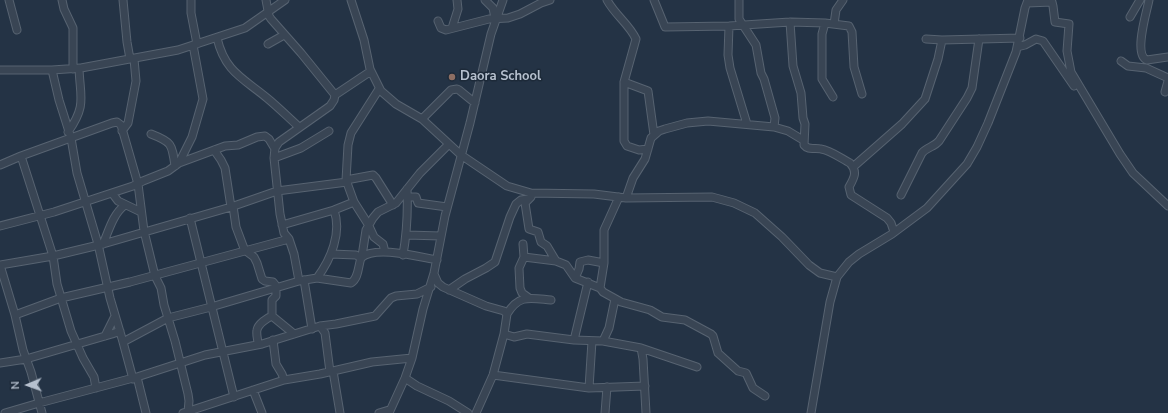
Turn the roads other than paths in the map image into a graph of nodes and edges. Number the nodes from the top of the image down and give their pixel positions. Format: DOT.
graph roads {
  1 [pos="9,0"];
  2 [pos="123,0"];
  3 [pos="191,0"];
  4 [pos="266,0"];
  5 [pos="285,0"];
  6 [pos="457,0"];
  7 [pos="484,0"];
  8 [pos="503,0"];
  9 [pos="550,0"];
  10 [pos="607,0"];
  11 [pos="654,0"];
  12 [pos="738,0"];
  13 [pos="843,0"];
  14 [pos="1140,0"];
  15 [pos="1149,0"];
  16 [pos="353,1"];
  17 [pos="61,2"];
  18 [pos="1028,2"];
  19 [pos="269,11"];
  20 [pos="1130,17"];
  21 [pos="496,18"];
  22 [pos="438,21"];
  23 [pos="790,22"];
  24 [pos="825,23"];
  25 [pos="834,24"];
  26 [pos="743,25"];
  27 [pos="729,26"];
  28 [pos="452,28"];
  29 [pos="17,30"];
  30 [pos="284,35"];
  31 [pos="217,38"];
  32 [pos="1020,38"];
  33 [pos="926,39"];
  34 [pos="979,39"];
  35 [pos="942,40"];
  36 [pos="268,44"];
  37 [pos="195,45"];
  38 [pos="1017,47"];
  39 [pos="1168,57"];
  40 [pos="132,59"];
  41 [pos="1121,61"];
  42 [pos="76,68"];
  43 [pos="2,70"];
  44 [pos="52,70"];
  45 [pos="371,71"];
  46 [pos="0,77"];
  47 [pos="1168,80"];
  48 [pos="624,82"];
  49 [pos="379,89"];
  50 [pos="1165,93"];
  51 [pos="862,94"];
  52 [pos="335,95"];
  53 [pos="833,97"];
  54 [pos="475,103"];
  55 [pos="422,119"];
  56 [pos="746,124"];
  57 [pos="299,127"];
  58 [pos="774,127"];
  59 [pos="122,130"];
  60 [pos="329,131"];
  61 [pos="70,134"];
  62 [pos="151,134"];
  63 [pos="654,135"];
  64 [pos="803,140"];
  65 [pos="449,144"];
  66 [pos="275,149"];
  67 [pos="648,149"];
  68 [pos="214,150"];
  69 [pos="461,155"];
  70 [pos="21,156"];
  71 [pos="274,158"];
  72 [pos="177,164"];
  73 [pos="0,165"];
  74 [pos="853,167"];
  75 [pos="346,181"];
  76 [pos="138,184"];
  77 [pos="407,189"];
  78 [pos="277,191"];
  79 [pos="538,193"];
  80 [pos="112,194"];
  81 [pos="139,194"];
  82 [pos="901,195"];
  83 [pos="408,197"];
  84 [pos="623,198"];
  85 [pos="528,199"];
  86 [pos="85,202"];
  87 [pos="354,202"];
  88 [pos="125,205"];
  89 [pos="393,205"];
  90 [pos="1168,206"];
  91 [pos="232,207"];
  92 [pos="447,207"];
  93 [pos="334,210"];
  94 [pos="1168,210"];
  95 [pos="141,212"];
  96 [pos="40,216"];
  97 [pos="190,218"];
  98 [pos="282,224"];
  99 [pos="368,224"];
  100 [pos="0,226"];
  101 [pos="144,231"];
  102 [pos="894,232"];
  103 [pos="407,235"];
  104 [pos="441,236"];
  105 [pos="289,239"];
  106 [pos="101,244"];
  107 [pos="523,244"];
  108 [pos="245,251"];
  109 [pos="385,252"];
  110 [pos="331,254"];
  111 [pos="403,255"];
  112 [pos="53,256"];
  113 [pos="362,257"];
  114 [pos="524,257"];
  115 [pos="437,260"];
  116 [pos="556,261"];
  117 [pos="200,263"];
  118 [pos="604,263"];
  119 [pos="0,264"];
  120 [pos="434,274"];
  121 [pos="155,276"];
  122 [pos="837,277"];
  123 [pos="317,278"];
  124 [pos="575,278"];
  125 [pos="302,280"];
  126 [pos="588,282"];
  127 [pos="277,287"];
  128 [pos="431,287"];
  129 [pos="108,288"];
  130 [pos="600,288"];
  131 [pos="450,290"];
  132 [pos="61,298"];
  133 [pos="529,298"];
  134 [pos="551,300"];
  135 [pos="615,300"];
  136 [pos="211,307"];
  137 [pos="15,314"];
  138 [pos="507,314"];
  139 [pos="115,316"];
  140 [pos="272,316"];
  141 [pos="168,318"];
  142 [pos="320,326"];
  143 [pos="312,329"];
  144 [pos="120,331"];
  145 [pos="294,334"];
  146 [pos="504,334"];
  147 [pos="105,336"];
  148 [pos="273,340"];
  149 [pos="574,340"];
  150 [pos="592,341"];
  151 [pos="603,341"];
  152 [pos="123,342"];
  153 [pos="258,344"];
  154 [pos="77,345"];
  155 [pos="640,348"];
  156 [pos="221,352"];
  157 [pos="412,358"];
  158 [pos="26,359"];
  159 [pos="0,363"];
  160 [pos="180,364"];
  161 [pos="697,367"];
  162 [pos="332,371"];
  163 [pos="493,375"];
  164 [pos="135,378"];
  165 [pos="405,378"];
  166 [pos="284,380"];
  167 [pos="645,386"];
  168 [pos="607,387"];
  169 [pos="96,388"];
  170 [pos="589,388"];
  171 [pos="253,390"];
  172 [pos="765,396"];
  173 [pos="234,397"];
  174 [pos="39,403"];
  175 [pos="389,411"];
  176 [pos="188,412"];
  177 [pos="5,413"];
  178 [pos="42,413"];
  179 [pos="146,413"];
  180 [pos="262,413"];
  181 [pos="340,413"];
  182 [pos="379,413"];
  183 [pos="468,413"];
  184 [pos="476,413"];
  185 [pos="605,413"];
  186 [pos="648,413"];
  187 [pos="811,413"];
  1 -- 29 [label="street"];
  2 -- 40 [label="street"];
  3 -- 37 [label="street"];
  4 -- 19 [label="street"];
  5 -- 19 [label="street"];
  6 -- 28 [label="street"];
  7 -- 21 [label="street"];
  8 -- 21 [label="street"];
  9 -- 21 [label="street"];
  10 -- 48 [label="street"];
  11 -- 27 [label="street"];
  12 -- 26 [label="street"];
  13 -- 25 [label="street"];
  14 -- 20 [label="street"];
  15 -- 39 [label="street"];
  16 -- 45 [label="street"];
  17 -- 42 [label="street"];
  18 -- 32 [label="street"];
  18 -- 90 [label="street"];
  19 -- 30 [label="street"];
  19 -- 31 [label="street"];
  21 -- 28 [label="street"];
  21 -- 54 [label="street"];
  22 -- 28 [label="street"];
  23 -- 24 [label="street"];
  23 -- 26 [label="street"];
  23 -- 64 [label="street"];
  24 -- 25 [label="street"];
  24 -- 53 [label="street"];
  25 -- 51 [label="street"];
  26 -- 27 [label="street"];
  26 -- 58 [label="street"];
  27 -- 56 [label="street"];
  30 -- 36 [label="street"];
  30 -- 52 [label="street"];
  31 -- 37 [label="street"];
  31 -- 57 [label="street"];
  32 -- 34 [label="street"];
  32 -- 38 [label="street"];
  33 -- 35 [label="street"];
  34 -- 35 [label="street"];
  34 -- 82 [label="street"];
  35 -- 74 [label="street"];
  37 -- 40 [label="street"];
  37 -- 72 [label="street"];
  38 -- 94 [label="street"];
  38 -- 102 [label="street"];
  40 -- 42 [label="street"];
  40 -- 59 [label="street"];
  41 -- 47 [label="street"];
  42 -- 44 [label="street"];
  42 -- 61 [label="street"];
  43 -- 44 [label="street"];
  43 -- 46 [label="street"];
  44 -- 61 [label="street"];
  45 -- 49 [label="street"];
  45 -- 52 [label="street"];
  47 -- 50 [label="street"];
  48 -- 63 [label="street"];
  48 -- 67 [label="street"];
  49 -- 55 [label="street"];
  49 -- 75 [label="street"];
  52 -- 57 [label="street"];
  54 -- 55 [label="street"];
  54 -- 69 [label="street"];
  55 -- 65 [label="street"];
  56 -- 58 [label="street"];
  56 -- 63 [label="street"];
  57 -- 66 [label="street"];
  58 -- 64 [label="street"];
  59 -- 61 [label="street"];
  59 -- 76 [label="street"];
  60 -- 71 [label="street"];
  61 -- 70 [label="street"];
  61 -- 86 [label="street"];
  62 -- 72 [label="street"];
  63 -- 67 [label="street"];
  64 -- 74 [label="street"];
  65 -- 69 [label="street"];
  65 -- 77 [label="street"];
  66 -- 68 [label="street"];
  66 -- 71 [label="street"];
  67 -- 84 [label="street"];
  68 -- 72 [label="street"];
  68 -- 91 [label="street"];
  69 -- 79 [label="street"];
  69 -- 92 [label="street"];
  70 -- 73 [label="street"];
  70 -- 96 [label="street"];
  71 -- 78 [label="street"];
  72 -- 76 [label="street"];
  74 -- 102 [label="street"];
  75 -- 78 [label="street"];
  75 -- 87 [label="street"];
  75 -- 89 [label="street"];
  76 -- 80 [label="street"];
  76 -- 81 [label="street"];
  77 -- 83 [label="street"];
  77 -- 89 [label="street"];
  78 -- 91 [label="street"];
  78 -- 98 [label="street"];
  79 -- 84 [label="street"];
  79 -- 85 [label="street"];
  80 -- 86 [label="street"];
  80 -- 88 [label="street"];
  81 -- 88 [label="street"];
  81 -- 95 [label="street"];
  83 -- 92 [label="street"];
  83 -- 103 [label="street"];
  84 -- 118 [label="street"];
  84 -- 122 [label="street"];
  85 -- 116 [label="street"];
  85 -- 131 [label="street"];
  86 -- 96 [label="street"];
  86 -- 106 [label="street"];
  87 -- 93 [label="street"];
  87 -- 99 [label="street"];
  88 -- 95 [label="street"];
  88 -- 106 [label="street"];
  89 -- 99 [label="street"];
  91 -- 97 [label="street"];
  91 -- 108 [label="street"];
  92 -- 104 [label="street"];
  93 -- 98 [label="street"];
  93 -- 110 [label="street"];
  95 -- 101 [label="street"];
  96 -- 100 [label="street"];
  96 -- 112 [label="street"];
  97 -- 101 [label="street"];
  97 -- 117 [label="street"];
  98 -- 105 [label="street"];
  99 -- 109 [label="street"];
  99 -- 113 [label="street"];
  101 -- 106 [label="street"];
  101 -- 121 [label="street"];
  102 -- 122 [label="street"];
  103 -- 104 [label="street"];
  103 -- 111 [label="street"];
  104 -- 115 [label="street"];
  105 -- 108 [label="street"];
  105 -- 125 [label="street"];
  106 -- 112 [label="street"];
  106 -- 129 [label="street"];
  107 -- 114 [label="street"];
  108 -- 117 [label="street"];
  108 -- 127 [label="street"];
  109 -- 111 [label="street"];
  109 -- 113 [label="street"];
  110 -- 113 [label="street"];
  110 -- 123 [label="street"];
  111 -- 115 [label="street"];
  112 -- 119 [label="street"];
  112 -- 132 [label="street"];
  113 -- 123 [label="street"];
  114 -- 116 [label="street"];
  114 -- 133 [label="street"];
  115 -- 120 [label="street"];
  116 -- 124 [label="street"];
  117 -- 121 [label="street"];
  117 -- 136 [label="street"];
  118 -- 124 [label="street"];
  118 -- 130 [label="street"];
  119 -- 137 [label="street"];
  120 -- 128 [label="street"];
  120 -- 131 [label="street"];
  121 -- 129 [label="street"];
  121 -- 141 [label="street"];
  122 -- 187 [label="street"];
  123 -- 125 [label="street"];
  124 -- 126 [label="street"];
  125 -- 127 [label="street"];
  125 -- 143 [label="street"];
  126 -- 130 [label="street"];
  126 -- 149 [label="street"];
  127 -- 136 [label="street"];
  127 -- 140 [label="street"];
  128 -- 142 [label="street"];
  128 -- 157 [label="street"];
  129 -- 132 [label="street"];
  129 -- 139 [label="street"];
  130 -- 135 [label="street"];
  131 -- 138 [label="street"];
  132 -- 137 [label="street"];
  132 -- 154 [label="street"];
  133 -- 134 [label="street"];
  133 -- 138 [label="street"];
  135 -- 151 [label="street"];
  135 -- 172 [label="street"];
  136 -- 141 [label="street"];
  136 -- 156 [label="street"];
  137 -- 158 [label="street"];
  138 -- 146 [label="street"];
  139 -- 144 [label="street"];
  139 -- 147 [label="street"];
  140 -- 145 [label="street"];
  140 -- 153 [label="street"];
  141 -- 152 [label="street"];
  141 -- 160 [label="street"];
  142 -- 143 [label="street"];
  142 -- 162 [label="street"];
  143 -- 145 [label="street"];
  144 -- 147 [label="street"];
  144 -- 152 [label="street"];
  145 -- 148 [label="street"];
  146 -- 149 [label="street"];
  146 -- 163 [label="street"];
  147 -- 154 [label="street"];
  148 -- 153 [label="street"];
  148 -- 166 [label="street"];
  149 -- 150 [label="street"];
  150 -- 151 [label="street"];
  150 -- 170 [label="street"];
  151 -- 155 [label="street"];
  152 -- 164 [label="street"];
  153 -- 156 [label="street"];
  154 -- 158 [label="street"];
  154 -- 169 [label="street"];
  155 -- 161 [label="street"];
  155 -- 167 [label="street"];
  156 -- 160 [label="street"];
  156 -- 173 [label="street"];
  157 -- 162 [label="street"];
  157 -- 165 [label="street"];
  158 -- 159 [label="street"];
  158 -- 174 [label="street"];
  160 -- 164 [label="street"];
  160 -- 176 [label="street"];
  162 -- 166 [label="street"];
  162 -- 181 [label="street"];
  163 -- 170 [label="street"];
  163 -- 184 [label="street"];
  164 -- 169 [label="street"];
  164 -- 179 [label="street"];
  165 -- 175 [label="street"];
  165 -- 183 [label="street"];
  166 -- 171 [label="street"];
  167 -- 168 [label="street"];
  167 -- 186 [label="street"];
  168 -- 170 [label="street"];
  168 -- 185 [label="street"];
  169 -- 174 [label="street"];
  171 -- 173 [label="street"];
  171 -- 180 [label="street"];
  173 -- 176 [label="street"];
  174 -- 177 [label="street"];
  174 -- 178 [label="street"];
  175 -- 182 [label="street"];
}
